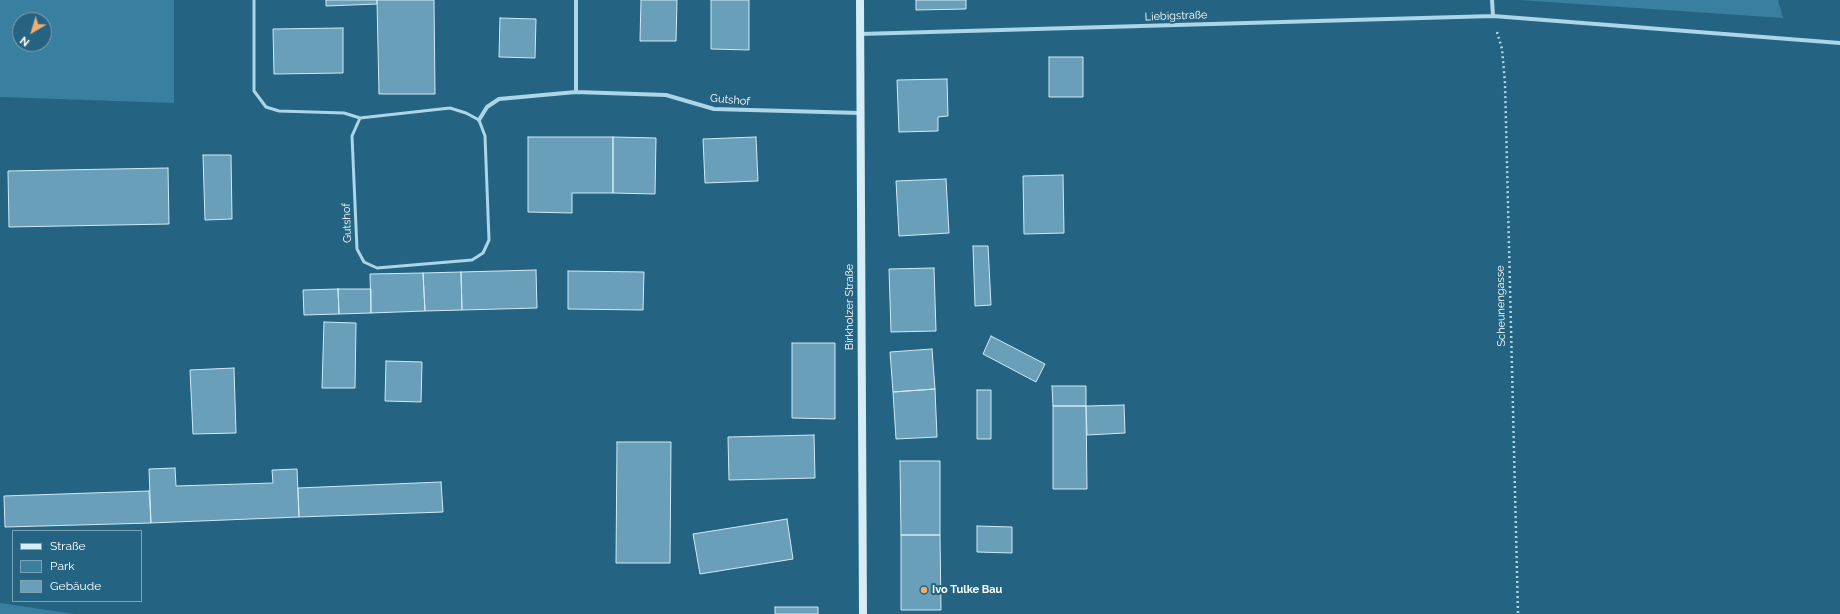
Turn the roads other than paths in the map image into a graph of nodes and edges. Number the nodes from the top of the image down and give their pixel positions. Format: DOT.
graph roads {
  1 [pos="254,0"];
  2 [pos="576,0"];
  3 [pos="860,0"];
  4 [pos="1492,0"];
  5 [pos="1493,16"];
  6 [pos="860,34"];
  7 [pos="1840,43"];
  8 [pos="576,92"];
  9 [pos="860,112"];
  10 [pos="360,118"];
  11 [pos="479,120"];
  12 [pos="863,614"];
  1 -- 10 [label="lane"];
  2 -- 8 [label="street"];
  3 -- 6 [label="main road, Birkholzer Straße"];
  4 -- 5 [label="street"];
  5 -- 6 [label="street, Liebigstraße"];
  5 -- 7 [label="street, Liebigstraße"];
  6 -- 9 [label="main road, Birkholzer Straße"];
  8 -- 9 [label="street, Gutshof"];
  8 -- 11 [label="street, Gutshof"];
  9 -- 12 [label="main road, Birkholzer Straße"];
  10 -- 11 [label="lane"];
  10 -- 11 [label="lane, Gutshof"];
}
